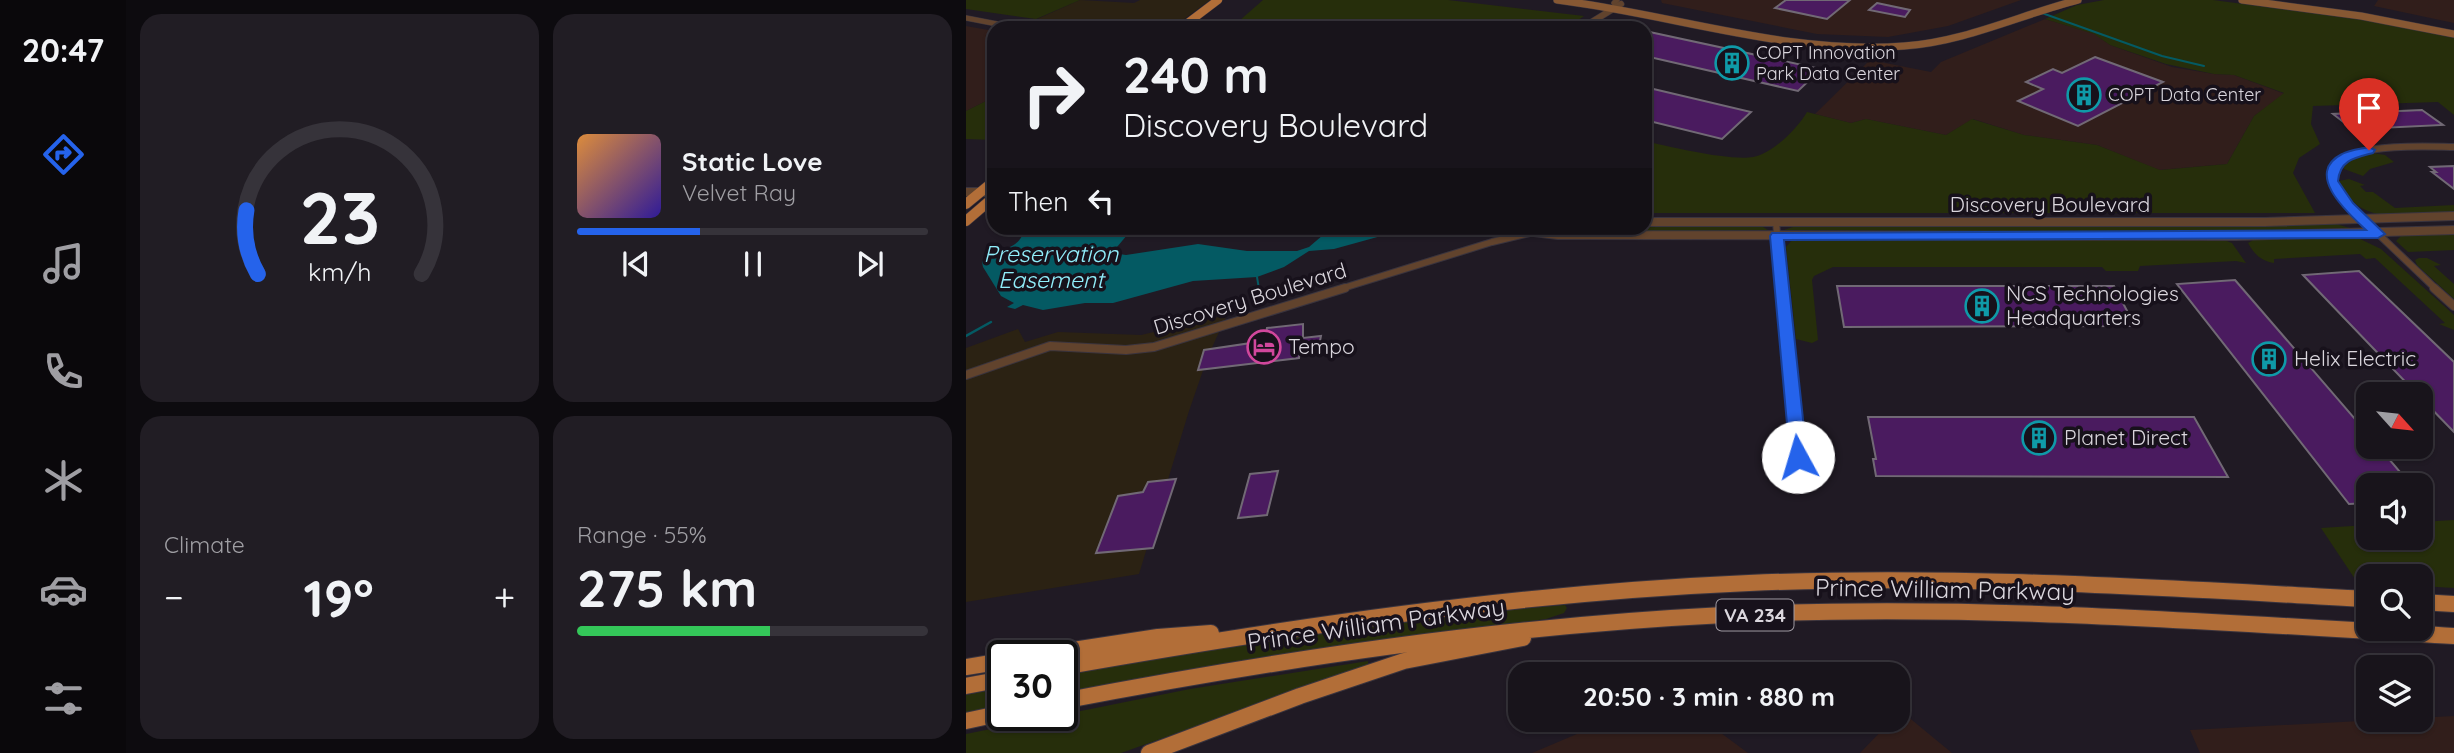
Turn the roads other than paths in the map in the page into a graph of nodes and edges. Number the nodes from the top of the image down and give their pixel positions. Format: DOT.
graph roads {
  1 [pos="1218,0"];
  2 [pos="1229,0"];
  3 [pos="1557,0"];
  4 [pos="1592,0"];
  5 [pos="2055,0"];
  6 [pos="2078,0"];
  7 [pos="2242,0"];
  8 [pos="2268,0"];
  9 [pos="1617,3"];
  10 [pos="966,18"];
  11 [pos="1190,21"];
  12 [pos="1201,21"];
  13 [pos="1592,21"];
  14 [pos="1991,21"];
  15 [pos="987,22"];
  16 [pos="2000,25"];
  17 [pos="2454,32"];
  18 [pos="2454,147"];
  19 [pos="987,187"];
  20 [pos="966,192"];
  21 [pos="981,192"];
  22 [pos="987,193"];
  23 [pos="987,202"];
  24 [pos="966,204"];
  25 [pos="966,213"];
  26 [pos="2454,216"];
  27 [pos="2363,220"];
  28 [pos="966,221"];
  29 [pos="1652,222"];
  30 [pos="1776,222"];
  31 [pos="2454,230"];
  32 [pos="2378,234"];
  33 [pos="1519,235"];
  34 [pos="1558,235"];
  35 [pos="1777,236"];
  36 [pos="2454,306"];
  37 [pos="966,374"];
  38 [pos="1788,482"];
  39 [pos="2356,598"];
  40 [pos="2433,603"];
  41 [pos="2454,604"];
  42 [pos="1319,622"];
  43 [pos="1609,622"];
  44 [pos="2454,636"];
  45 [pos="1078,650"];
  46 [pos="987,664"];
  47 [pos="1078,664"];
  48 [pos="966,667"];
  49 [pos="987,681"];
  50 [pos="966,686"];
  51 [pos="1078,698"];
  52 [pos="987,716"];
  53 [pos="966,720"];
  54 [pos="1149,753"];
  1 -- 11 [label="highway"];
  2 -- 12 [label="highway"];
  3 -- 9 [label="main road"];
  4 -- 9 [label="main road"];
  5 -- 14 [label="main road"];
  6 -- 16 [label="main road"];
  7 -- 17 [label="main road"];
  8 -- 17 [label="main road"];
  9 -- 13 [label="street"];
  9 -- 14 [label="main road"];
  9 -- 16 [label="main road"];
  10 -- 15 [label="street"];
  14 -- 16 [label="main road"];
  18 -- 27 [label="street"];
  19 -- 21 [label="highway"];
  20 -- 21 [label="street"];
  21 -- 22 [label="street"];
  21 -- 24 [label="highway"];
  21 -- 25 [label="highway"];
  23 -- 28 [label="highway"];
  26 -- 27 [label="street, Discovery Boulevard"];
  27 -- 30 [label="street, Discovery Boulevard"];
  27 -- 32 [label="street"];
  29 -- 30 [label="street, Discovery Boulevard"];
  30 -- 35 [label="street"];
  31 -- 32 [label="street, Discovery Boulevard"];
  32 -- 35 [label="street, Discovery Boulevard"];
  32 -- 36 [label="street"];
  33 -- 37 [label="street, Discovery Boulevard"];
  34 -- 35 [label="street, Discovery Boulevard"];
  35 -- 38 [label="street"];
  39 -- 42 [label="highway, Prince William Parkway / VA 234"];
  40 -- 41 [label="highway"];
  42 -- 45 [label="highway"];
  42 -- 47 [label="highway, Prince William Parkway / VA 234"];
  43 -- 44 [label="highway, Prince William Parkway / VA 234"];
  43 -- 51 [label="highway, Prince William Parkway / VA 234"];
  43 -- 54 [label="highway"];
  46 -- 48 [label="highway"];
  49 -- 50 [label="highway"];
  52 -- 53 [label="highway"];
}
